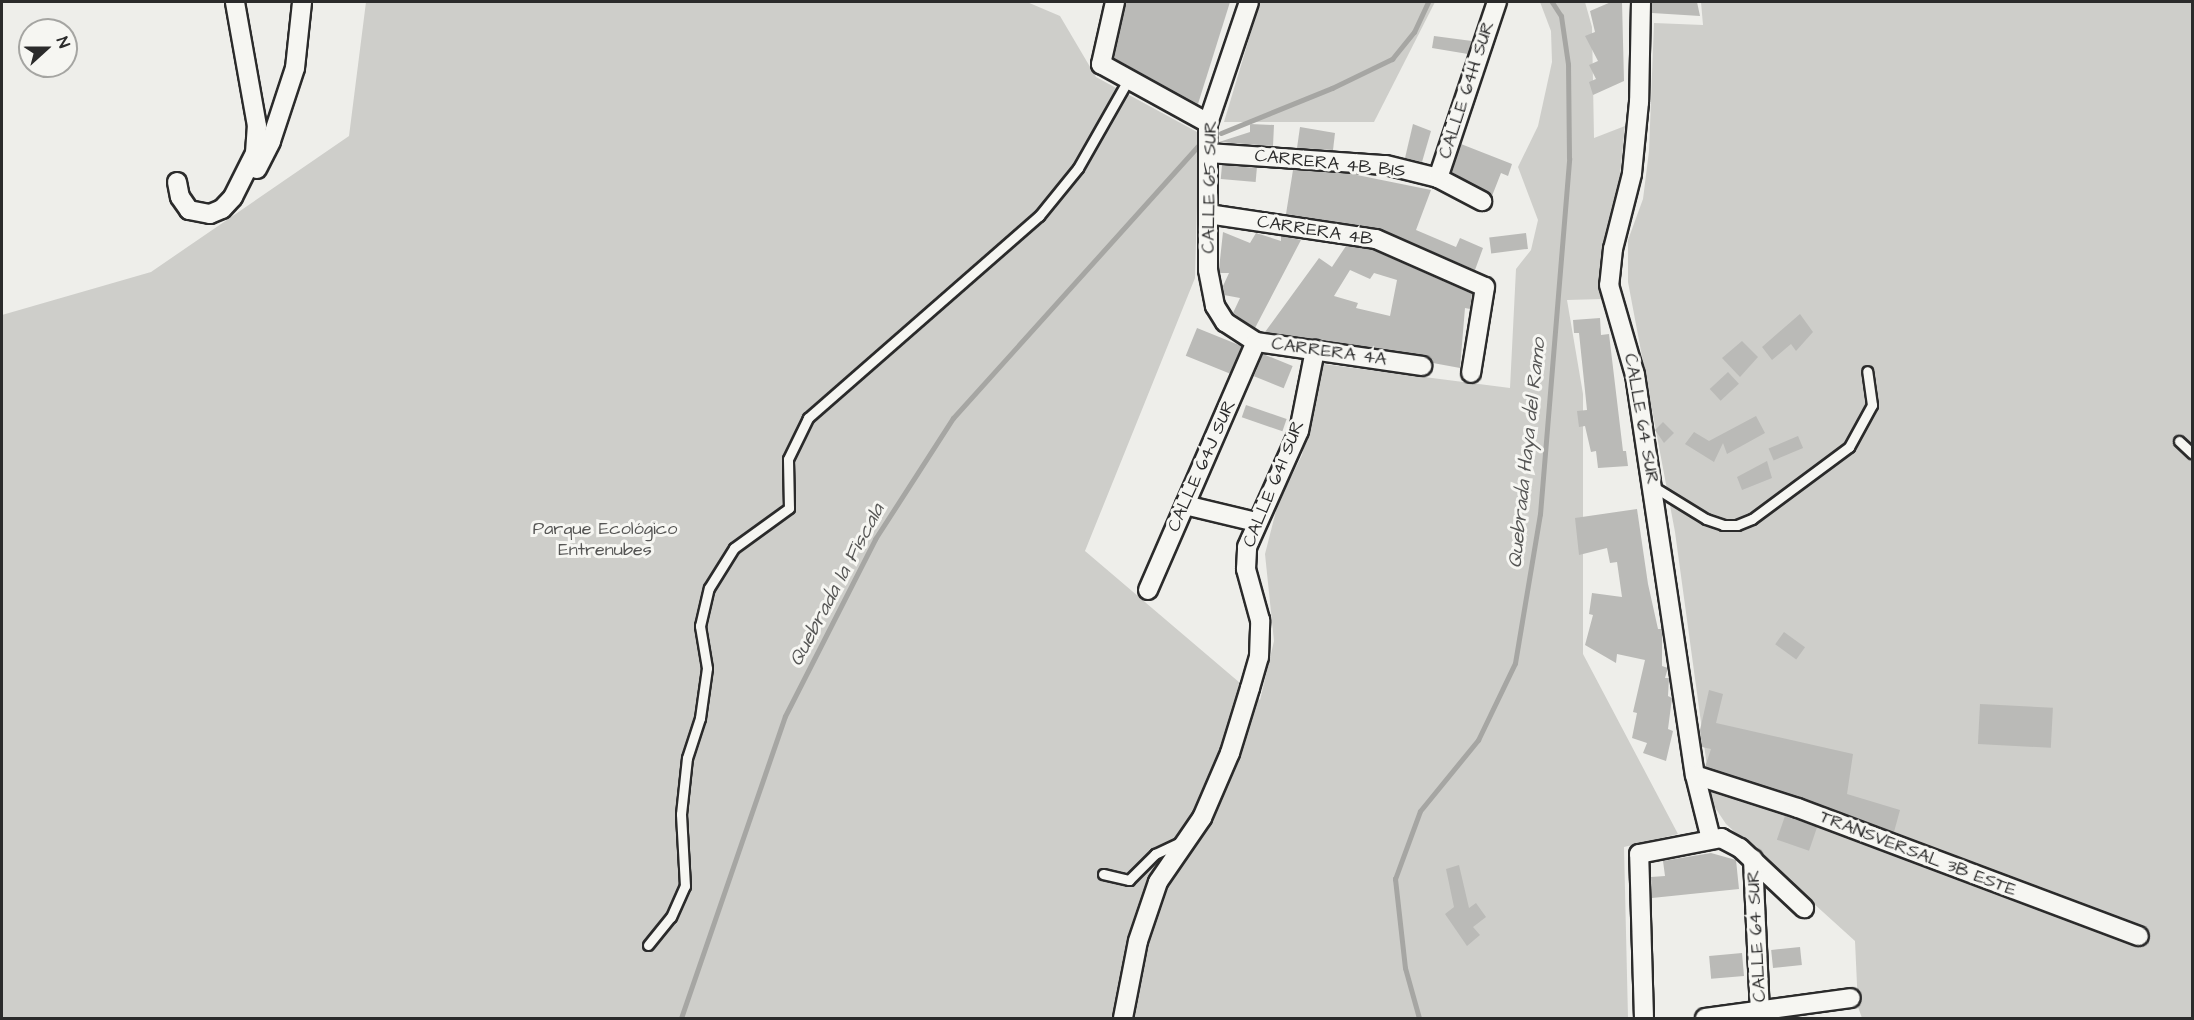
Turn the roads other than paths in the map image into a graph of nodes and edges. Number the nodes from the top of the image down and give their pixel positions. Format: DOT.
graph roads {
  1 [pos="235,2"];
  2 [pos="302,2"];
  3 [pos="1115,2"];
  4 [pos="1250,2"];
  5 [pos="1497,2"];
  6 [pos="1641,2"];
  7 [pos="1128,80"];
  8 [pos="1208,123"];
  9 [pos="1208,153"];
  10 [pos="1438,178"];
  11 [pos="242,180"];
  12 [pos="177,182"];
  13 [pos="1482,201"];
  14 [pos="1208,214"];
  15 [pos="1215,306"];
  16 [pos="1256,342"];
  17 [pos="1315,350"];
  18 [pos="1422,366"];
  19 [pos="1867,371"];
  20 [pos="1471,373"];
  21 [pos="2179,441"];
  22 [pos="2193,453"];
  23 [pos="1654,488"];
  24 [pos="1185,505"];
  25 [pos="1256,522"];
  26 [pos="1148,590"];
  27 [pos="1695,775"];
  28 [pos="1710,838"];
  29 [pos="1185,841"];
  30 [pos="1746,854"];
  31 [pos="1102,874"];
  32 [pos="1804,908"];
  33 [pos="2139,936"];
  34 [pos="648,945"];
  35 [pos="1851,999"];
  36 [pos="1760,1013"];
  37 [pos="1123,1018"];
  38 [pos="1644,1018"];
  39 [pos="1705,1018"];
  1 -- 11 [label="street"];
  2 -- 11 [label="street"];
  3 -- 7 [label="street"];
  4 -- 8 [label="street, CALLE 65 SUR"];
  5 -- 10 [label="street, CALLE 64H SUR"];
  6 -- 23 [label="street, CALLE 64 SUR"];
  7 -- 8 [label="street"];
  7 -- 34 [label="lane"];
  8 -- 9 [label="street, CALLE 65 SUR"];
  9 -- 10 [label="street, CARRERA 4B BIS"];
  9 -- 14 [label="street, CALLE 65 SUR"];
  10 -- 13 [label="street, CARRERA 4B BIS"];
  11 -- 12 [label="street"];
  14 -- 15 [label="street, CALLE 65 SUR"];
  14 -- 20 [label="street, CARRERA 4B"];
  15 -- 16 [label="street, CARRERA 4A"];
  16 -- 17 [label="street, CARRERA 4A"];
  16 -- 24 [label="street, CALLE 64J SUR"];
  17 -- 18 [label="street, CARRERA 4A"];
  17 -- 25 [label="street, CALLE 64I SUR"];
  19 -- 23 [label="lane"];
  21 -- 22 [label="lane"];
  23 -- 27 [label="street, CALLE 64 SUR"];
  24 -- 25 [label="street"];
  24 -- 26 [label="street, CALLE 64J SUR"];
  25 -- 29 [label="street, CALLE 64I SUR"];
  27 -- 28 [label="street, CALLE 64 SUR"];
  27 -- 33 [label="street, TRANSVERSAL 3B ESTE"];
  28 -- 30 [label="street"];
  28 -- 38 [label="street"];
  29 -- 31 [label="lane"];
  29 -- 37 [label="street, CALLE 64I SUR"];
  30 -- 32 [label="street"];
  30 -- 36 [label="street, CALLE 64 SUR"];
  35 -- 36 [label="street"];
  36 -- 39 [label="street"];
}
